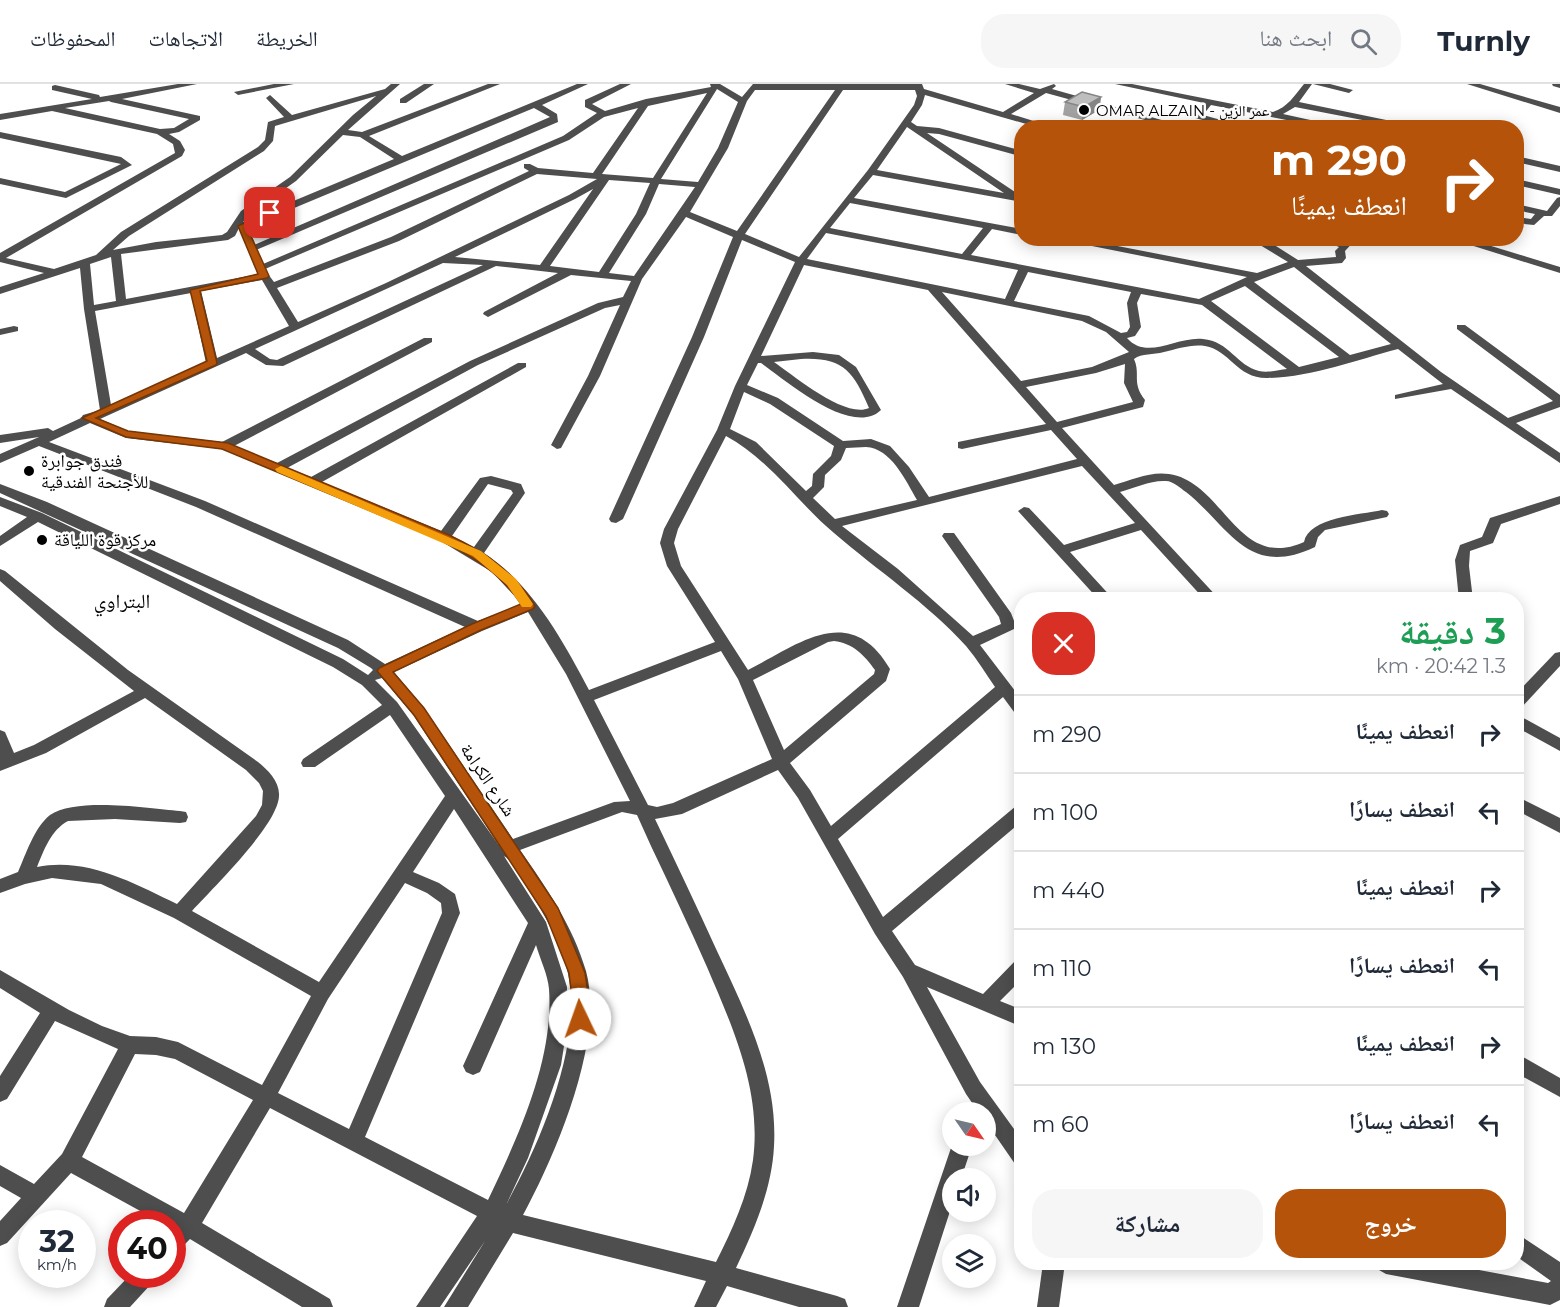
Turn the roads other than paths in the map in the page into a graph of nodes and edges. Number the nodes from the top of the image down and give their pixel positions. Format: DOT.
graph roads {
  1 [pos="193,84"];
  2 [pos="290,84"];
  3 [pos="396,84"];
  4 [pos="430,84"];
  5 [pos="496,84"];
  6 [pos="584,84"];
  7 [pos="627,84"];
  8 [pos="1009,84"];
  9 [pos="1055,84"];
  10 [pos="1120,84"];
  11 [pos="1308,84"];
  12 [pos="1317,84"];
  13 [pos="1471,84"];
  14 [pos="783,85"];
  15 [pos="897,85"];
  16 [pos="267,86"];
  17 [pos="714,86"];
  18 [pos="841,86"];
  19 [pos="919,87"];
  20 [pos="55,88"];
  21 [pos="1349,90"];
  22 [pos="384,91"];
  23 [pos="1043,91"];
  24 [pos="238,92"];
  25 [pos="270,98"];
  26 [pos="108,99"];
  27 [pos="403,100"];
  28 [pos="743,101"];
  29 [pos="646,102"];
  30 [pos="1209,102"];
  31 [pos="1293,104"];
  32 [pos="536,105"];
  33 [pos="51,108"];
  34 [pos="1560,110"];
  35 [pos="1269,113"];
  36 [pos="605,114"];
  37 [pos="1005,114"];
  38 [pos="0,117"];
  39 [pos="289,117"];
  40 [pos="1025,120"];
  41 [pos="1155,120"];
  42 [pos="1215,120"];
  43 [pos="1259,120"];
  44 [pos="1304,120"];
  45 [pos="1378,120"];
  46 [pos="905,122"];
  47 [pos="918,129"];
  48 [pos="160,132"];
  49 [pos="341,132"];
  50 [pos="0,135"];
  51 [pos="362,135"];
  52 [pos="1014,151"];
  53 [pos="400,159"];
  54 [pos="518,159"];
  55 [pos="1524,161"];
  56 [pos="127,165"];
  57 [pos="1560,169"];
  58 [pos="536,171"];
  59 [pos="146,172"];
  60 [pos="871,172"];
  61 [pos="601,176"];
  62 [pos="656,180"];
  63 [pos="0,181"];
  64 [pos="1524,184"];
  65 [pos="700,185"];
  66 [pos="1560,192"];
  67 [pos="66,195"];
  68 [pos="1014,195"];
  69 [pos="1014,198"];
  70 [pos="848,200"];
  71 [pos="1560,200"];
  72 [pos="93,203"];
  73 [pos="1524,209"];
  74 [pos="684,213"];
  75 [pos="1541,213"];
  76 [pos="1524,221"];
  77 [pos="240,222"];
  78 [pos="989,226"];
  79 [pos="823,230"];
  80 [pos="1014,231"];
  81 [pos="739,235"];
  82 [pos="225,238"];
  83 [pos="247,243"];
  84 [pos="1099,246"];
  85 [pos="1268,246"];
  86 [pos="1344,246"];
  87 [pos="1480,246"];
  88 [pos="116,252"];
  89 [pos="100,256"];
  90 [pos="0,258"];
  91 [pos="964,258"];
  92 [pos="84,261"];
  93 [pos="801,261"];
  94 [pos="438,262"];
  95 [pos="1296,263"];
  96 [pos="493,264"];
  97 [pos="543,269"];
  98 [pos="1024,269"];
  99 [pos="1560,270"];
  100 [pos="262,271"];
  101 [pos="53,272"];
  102 [pos="569,272"];
  103 [pos="603,274"];
  104 [pos="1258,276"];
  105 [pos="637,279"];
  106 [pos="1246,281"];
  107 [pos="271,287"];
  108 [pos="933,289"];
  109 [pos="195,290"];
  110 [pos="0,291"];
  111 [pos="1137,291"];
  112 [pos="627,300"];
  113 [pos="121,302"];
  114 [pos="1204,302"];
  115 [pos="1008,303"];
  116 [pos="89,309"];
  117 [pos="488,314"];
  118 [pos="296,326"];
  119 [pos="1461,327"];
  120 [pos="14,329"];
  121 [pos="0,332"];
  122 [pos="1119,337"];
  123 [pos="428,340"];
  124 [pos="1399,345"];
  125 [pos="247,349"];
  126 [pos="1132,355"];
  127 [pos="1347,358"];
  128 [pos="759,360"];
  129 [pos="212,363"];
  130 [pos="522,365"];
  131 [pos="1296,370"];
  132 [pos="1018,385"];
  133 [pos="1452,385"];
  134 [pos="741,386"];
  135 [pos="1399,397"];
  136 [pos="1560,402"];
  137 [pos="106,410"];
  138 [pos="87,418"];
  139 [pos="1508,422"];
  140 [pos="1054,426"];
  141 [pos="723,430"];
  142 [pos="60,431"];
  143 [pos="0,439"];
  144 [pos="38,442"];
  145 [pos="557,445"];
  146 [pos="962,445"];
  147 [pos="224,446"];
  148 [pos="841,446"];
  149 [pos="1,459"];
  150 [pos="1560,459"];
  151 [pos="1085,461"];
  152 [pos="277,468"];
  153 [pos="312,482"];
  154 [pos="1111,490"];
  155 [pos="1,491"];
  156 [pos="806,498"];
  157 [pos="1560,500"];
  158 [pos="925,502"];
  159 [pos="1024,511"];
  160 [pos="1382,513"];
  161 [pos="37,516"];
  162 [pos="616,519"];
  163 [pos="832,524"];
  164 [pos="1143,525"];
  165 [pos="949,536"];
  166 [pos="444,537"];
  167 [pos="0,542"];
  168 [pos="1063,550"];
  169 [pos="477,554"];
  170 [pos="0,574"];
  171 [pos="1100,592"];
  172 [pos="1206,592"];
  173 [pos="1467,592"];
  174 [pos="528,606"];
  175 [pos="1014,626"];
  176 [pos="477,627"];
  177 [pos="1014,627"];
  178 [pos="971,643"];
  179 [pos="723,645"];
  180 [pos="1560,657"];
  181 [pos="383,671"];
  182 [pos="745,678"];
  183 [pos="367,681"];
  184 [pos="1004,688"];
  185 [pos="144,692"];
  186 [pos="1524,693"];
  187 [pos="586,697"];
  188 [pos="1014,701"];
  189 [pos="392,706"];
  190 [pos="1524,725"];
  191 [pos="0,736"];
  192 [pos="1560,745"];
  193 [pos="781,762"];
  194 [pos="4,763"];
  195 [pos="309,763"];
  196 [pos="453,798"];
  197 [pos="1524,806"];
  198 [pos="644,811"];
  199 [pos="180,817"];
  200 [pos="1014,818"];
  201 [pos="1560,826"];
  202 [pos="829,837"];
  203 [pos="502,851"];
  204 [pos="403,875"];
  205 [pos="24,877"];
  206 [pos="0,886"];
  207 [pos="180,914"];
  208 [pos="537,922"];
  209 [pos="881,929"];
  210 [pos="909,971"];
  211 [pos="1014,974"];
  212 [pos="0,978"];
  213 [pos="322,993"];
  214 [pos="986,1003"];
  215 [pos="51,1011"];
  216 [pos="1014,1015"];
  217 [pos="130,1045"];
  218 [pos="473,1066"];
  219 [pos="1524,1067"];
  220 [pos="1560,1088"];
  221 [pos="0,1093"];
  222 [pos="266,1097"];
  223 [pos="975,1102"];
  224 [pos="996,1128"];
  225 [pos="354,1140"];
  226 [pos="1014,1148"];
  227 [pos="959,1156"];
  228 [pos="69,1161"];
  229 [pos="0,1175"];
  230 [pos="36,1196"];
  231 [pos="501,1218"];
  232 [pos="188,1226"];
  233 [pos="0,1236"];
  234 [pos="1524,1249"];
  235 [pos="1053,1270"];
  236 [pos="1425,1270"];
  237 [pos="721,1274"];
  238 [pos="1560,1275"];
  239 [pos="132,1288"];
  240 [pos="1557,1294"];
  241 [pos="115,1307"];
  242 [pos="322,1307"];
  243 [pos="427,1307"];
  244 [pos="455,1307"];
  245 [pos="705,1307"];
  246 [pos="837,1307"];
  247 [pos="908,1307"];
  248 [pos="1048,1307"];
  1 -- 26 [label="street"];
  2 -- 16 [label="street"];
  3 -- 22 [label="street"];
  4 -- 27 [label="street"];
  5 -- 51 [label="street"];
  6 -- 32 [label="street"];
  7 -- 36 [label="street"];
  8 -- 23 [label="street"];
  9 -- 23 [label="street"];
  10 -- 30 [label="street"];
  11 -- 31 [label="street"];
  12 -- 21 [label="street"];
  13 -- 34 [label="street"];
  14 -- 18 [label="street"];
  14 -- 28 [label="street"];
  15 -- 18 [label="street"];
  15 -- 19 [label="street"];
  16 -- 24 [label="street"];
  17 -- 28 [label="street"];
  17 -- 29 [label="street"];
  17 -- 62 [label="street"];
  18 -- 81 [label="street"];
  19 -- 37 [label="street"];
  19 -- 46 [label="street"];
  20 -- 26 [label="street"];
  22 -- 39 [label="street"];
  22 -- 49 [label="street"];
  23 -- 37 [label="street"];
  23 -- 41 [label="street"];
  25 -- 39 [label="street"];
  26 -- 33 [label="street"];
  26 -- 48 [label="street"];
  28 -- 65 [label="street"];
  29 -- 36 [label="street"];
  29 -- 61 [label="street"];
  30 -- 35 [label="street"];
  30 -- 42 [label="street"];
  31 -- 35 [label="street"];
  31 -- 45 [label="street"];
  32 -- 53 [label="street"];
  32 -- 83 [label="street"];
  33 -- 38 [label="street"];
  33 -- 48 [label="street"];
  35 -- 43 [label="street"];
  35 -- 44 [label="street"];
  36 -- 54 [label="street"];
  37 -- 40 [label="street"];
  39 -- 89 [label="street"];
  46 -- 47 [label="street"];
  46 -- 60 [label="street"];
  47 -- 52 [label="street"];
  47 -- 68 [label="street"];
  48 -- 59 [label="street"];
  49 -- 51 [label="street"];
  49 -- 77 [label="street"];
  50 -- 56 [label="street"];
  51 -- 53 [label="street"];
  53 -- 77 [label="street"];
  54 -- 58 [label="street"];
  54 -- 100 [label="street"];
  55 -- 57 [label="street"];
  56 -- 59 [label="street"];
  56 -- 67 [label="street"];
  58 -- 61 [label="street"];
  58 -- 107 [label="street"];
  59 -- 72 [label="street"];
  60 -- 69 [label="street"];
  60 -- 70 [label="street"];
  61 -- 62 [label="street"];
  61 -- 94 [label="street"];
  61 -- 97 [label="street"];
  62 -- 65 [label="street"];
  62 -- 103 [label="street"];
  63 -- 67 [label="street"];
  64 -- 66 [label="street"];
  65 -- 74 [label="street"];
  67 -- 72 [label="street"];
  70 -- 78 [label="street"];
  70 -- 79 [label="street"];
  71 -- 75 [label="street"];
  72 -- 90 [label="street"];
  73 -- 75 [label="street"];
  74 -- 81 [label="street"];
  74 -- 105 [label="street"];
  75 -- 76 [label="street"];
  77 -- 82 [label="street"];
  77 -- 83 [label="street"];
  78 -- 80 [label="street"];
  78 -- 91 [label="street"];
  79 -- 91 [label="street"];
  79 -- 93 [label="street"];
  81 -- 93 [label="street"];
  81 -- 162 [label="street"];
  82 -- 83 [label="street"];
  82 -- 88 [label="street"];
  83 -- 100 [label="street"];
  84 -- 104 [label="street"];
  85 -- 95 [label="street"];
  86 -- 95 [label="street"];
  87 -- 99 [label="street"];
  88 -- 89 [label="street"];
  88 -- 113 [label="street"];
  89 -- 92 [label="street"];
  90 -- 101 [label="street"];
  91 -- 98 [label="street"];
  92 -- 101 [label="street"];
  92 -- 116 [label="street"];
  93 -- 108 [label="street"];
  93 -- 128 [label="street"];
  94 -- 96 [label="street"];
  94 -- 118 [label="street"];
  95 -- 104 [label="street"];
  95 -- 124 [label="street"];
  96 -- 97 [label="street"];
  96 -- 125 [label="street"];
  97 -- 102 [label="street"];
  98 -- 111 [label="street"];
  98 -- 115 [label="street"];
  100 -- 107 [label="street"];
  100 -- 109 [label="street"];
  101 -- 110 [label="street"];
  102 -- 103 [label="street"];
  102 -- 117 [label="street"];
  103 -- 105 [label="street"];
  104 -- 106 [label="street"];
  105 -- 112 [label="street"];
  106 -- 114 [label="street"];
  106 -- 127 [label="street"];
  107 -- 118 [label="street"];
  108 -- 115 [label="street"];
  108 -- 132 [label="street"];
  109 -- 113 [label="street"];
  109 -- 129 [label="street"];
  111 -- 114 [label="street"];
  111 -- 122 [label="street"];
  112 -- 145 [label="street"];
  112 -- 152 [label="street"];
  113 -- 116 [label="street"];
  114 -- 131 [label="street"];
  115 -- 122 [label="street"];
  116 -- 137 [label="street"];
  118 -- 125 [label="street"];
  119 -- 136 [label="street"];
  120 -- 121 [label="street"];
  122 -- 126 [label="street"];
  123 -- 147 [label="street"];
  124 -- 127 [label="street"];
  124 -- 133 [label="street"];
  125 -- 129 [label="street"];
  126 -- 131 [label="street"];
  126 -- 132 [label="street"];
  126 -- 140 [label="street"];
  127 -- 131 [label="street"];
  128 -- 128 [label="street"];
  128 -- 134 [label="street"];
  129 -- 137 [label="street"];
  130 -- 153 [label="street"];
  132 -- 140 [label="street"];
  133 -- 135 [label="street"];
  133 -- 139 [label="street"];
  134 -- 141 [label="street"];
  134 -- 148 [label="street"];
  136 -- 139 [label="street"];
  137 -- 138 [label="street"];
  138 -- 142 [label="street"];
  138 -- 147 [label="street"];
  139 -- 150 [label="street"];
  140 -- 146 [label="street"];
  140 -- 151 [label="street"];
  141 -- 156 [label="street"];
  141 -- 179 [label="street"];
  142 -- 143 [label="street"];
  142 -- 144 [label="street"];
  144 -- 149 [label="street"];
  144 -- 176 [label="street"];
  147 -- 152 [label="street"];
  148 -- 156 [label="street"];
  148 -- 158 [label="street"];
  151 -- 154 [label="street"];
  151 -- 158 [label="street"];
  152 -- 153 [label="street"];
  153 -- 166 [label="street"];
  154 -- 160 [label="street"];
  154 -- 164 [label="street"];
  155 -- 161 [label="street, شارع الكرامة"];
  155 -- 181 [label="street, شارع الكرامة"];
  156 -- 163 [label="street"];
  157 -- 173 [label="street"];
  158 -- 163 [label="street"];
  159 -- 168 [label="street"];
  161 -- 167 [label="street"];
  161 -- 183 [label="street, شارع الكرامة"];
  163 -- 178 [label="street"];
  164 -- 168 [label="street"];
  164 -- 172 [label="street"];
  165 -- 175 [label="street"];
  166 -- 169 [label="street"];
  166 -- 169 [label="street"];
  168 -- 171 [label="street"];
  169 -- 174 [label="street"];
  170 -- 185 [label="street"];
  174 -- 176 [label="street"];
  174 -- 187 [label="street"];
  176 -- 181 [label="street"];
  177 -- 178 [label="street"];
  178 -- 184 [label="street"];
  179 -- 182 [label="street"];
  179 -- 187 [label="street"];
  180 -- 186 [label="street"];
  181 -- 183 [label="street"];
  181 -- 203 [label="street, شارع الكرامة"];
  182 -- 193 [label="street"];
  182 -- 193 [label="street"];
  183 -- 189 [label="street, شارع الكرامة"];
  184 -- 188 [label="street"];
  184 -- 202 [label="street"];
  185 -- 194 [label="street"];
  185 -- 207 [label="street"];
  187 -- 198 [label="street"];
  189 -- 195 [label="street"];
  189 -- 196 [label="street, شارع الكرامة"];
  190 -- 192 [label="street"];
  191 -- 194 [label="street"];
  193 -- 198 [label="street"];
  193 -- 202 [label="street"];
  196 -- 203 [label="street, شارع الكرامة"];
  196 -- 204 [label="street"];
  197 -- 201 [label="street"];
  198 -- 203 [label="street"];
  198 -- 237 [label="street"];
  199 -- 205 [label="street"];
  200 -- 209 [label="street"];
  202 -- 209 [label="street"];
  203 -- 208 [label="street, شارع الكرامة"];
  203 -- 231 [label="street, شارع الكرامة"];
  204 -- 213 [label="street"];
  204 -- 225 [label="street"];
  205 -- 206 [label="street"];
  205 -- 207 [label="street"];
  207 -- 213 [label="street"];
  208 -- 218 [label="street"];
  208 -- 231 [label="street, شارع الكرامة"];
  209 -- 210 [label="street"];
  210 -- 214 [label="street"];
  210 -- 223 [label="street"];
  211 -- 214 [label="street"];
  212 -- 215 [label="street"];
  213 -- 222 [label="street"];
  214 -- 216 [label="street"];
  215 -- 217 [label="street"];
  215 -- 221 [label="street"];
  217 -- 222 [label="street"];
  217 -- 228 [label="street"];
  219 -- 220 [label="street"];
  222 -- 225 [label="street"];
  222 -- 232 [label="street"];
  224 -- 226 [label="street"];
  225 -- 231 [label="street"];
  227 -- 247 [label="street"];
  228 -- 230 [label="street"];
  228 -- 232 [label="street"];
  229 -- 230 [label="street"];
  230 -- 233 [label="street"];
  231 -- 237 [label="street"];
  231 -- 243 [label="street, شارع الكرامة"];
  231 -- 244 [label="street, شارع الكرامة"];
  232 -- 242 [label="street"];
  234 -- 238 [label="street"];
  235 -- 248 [label="street"];
  236 -- 240 [label="street"];
  237 -- 245 [label="street"];
  237 -- 246 [label="street"];
  239 -- 241 [label="street"];
}
